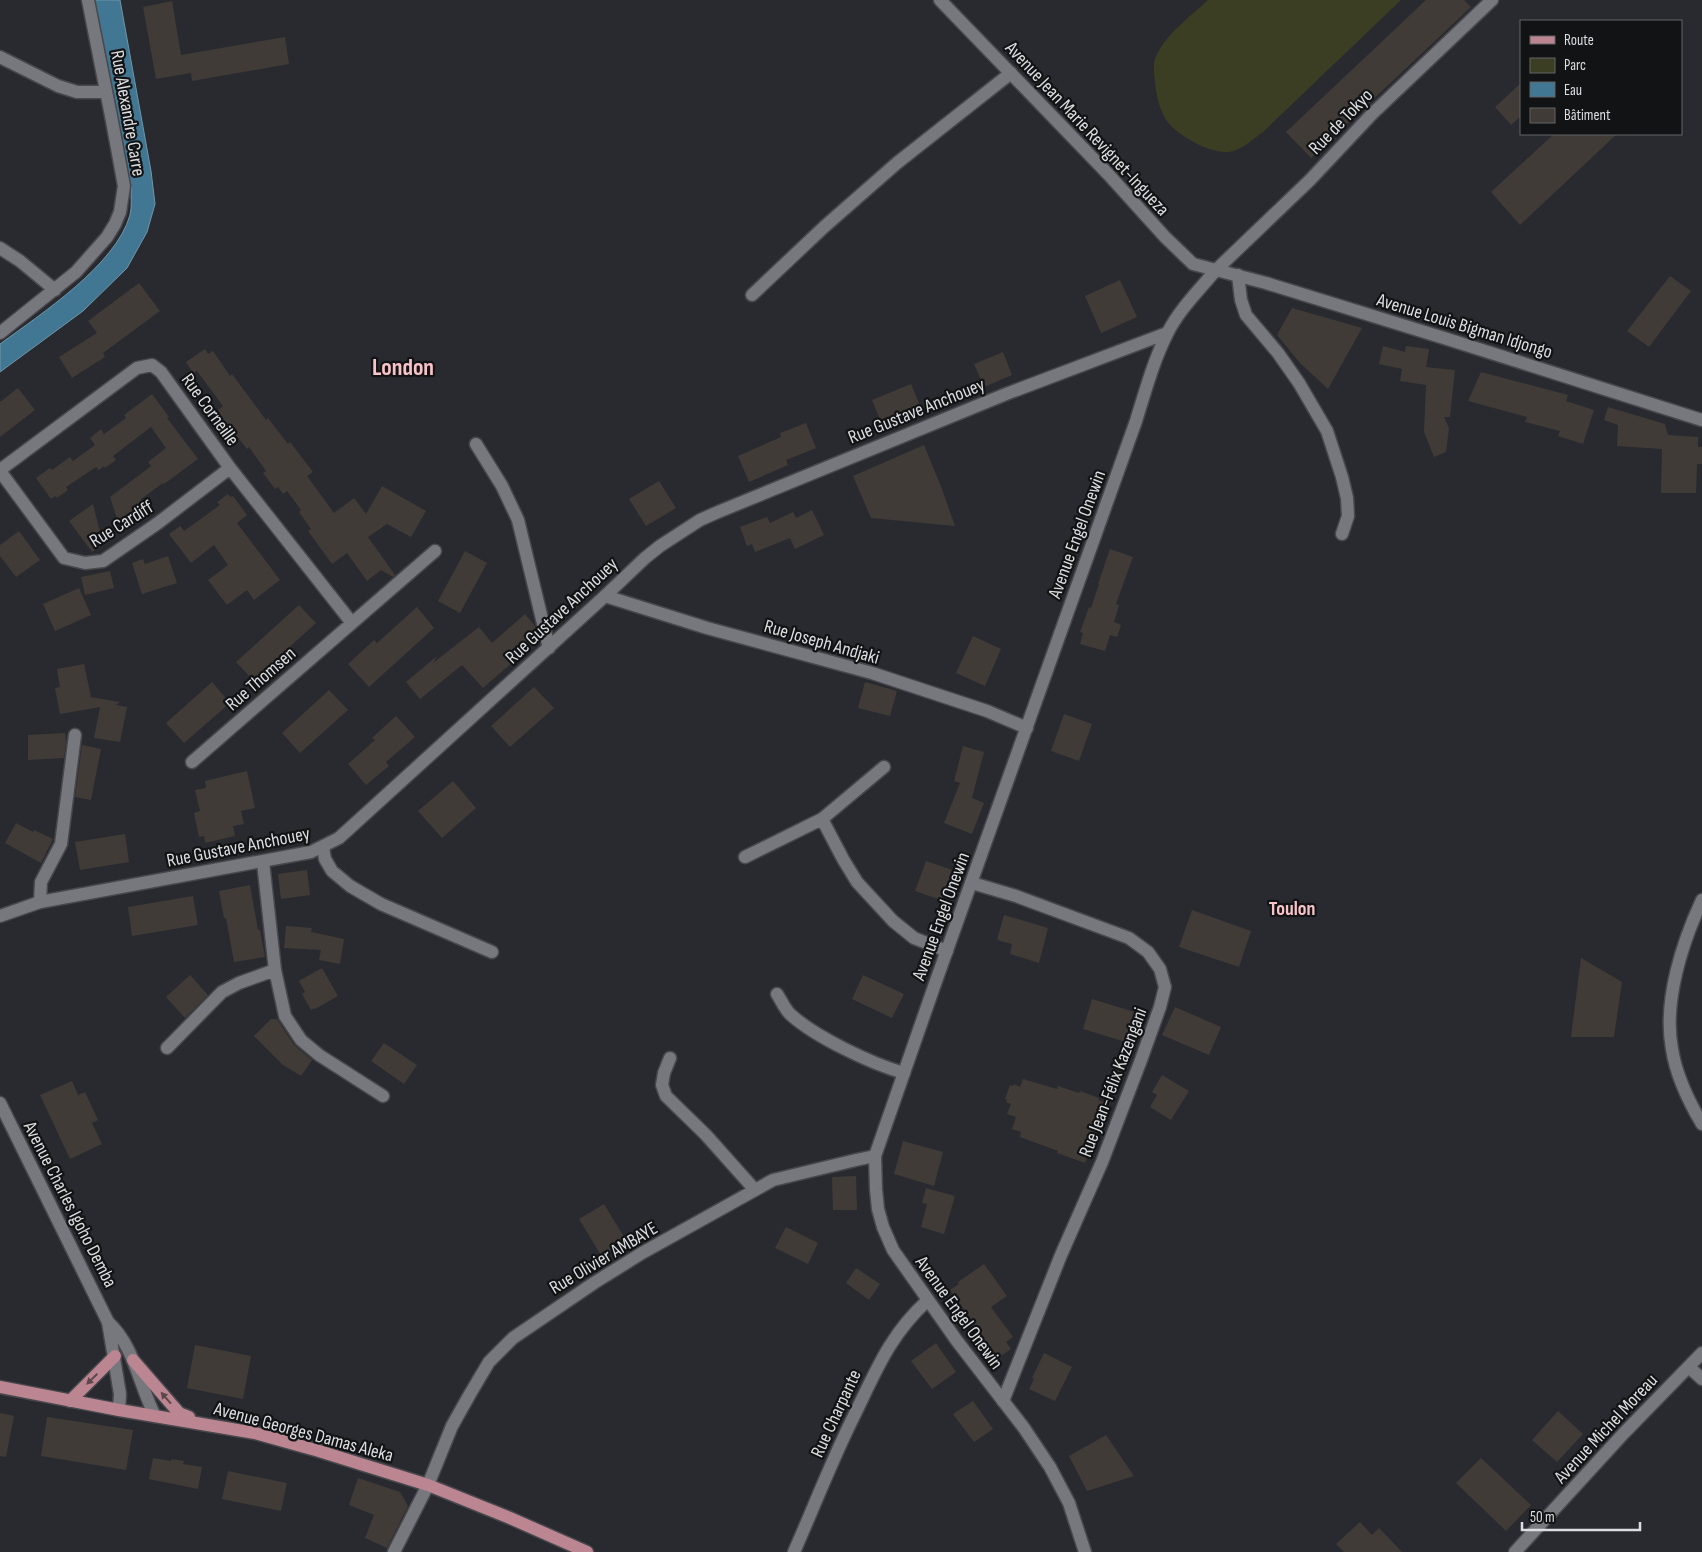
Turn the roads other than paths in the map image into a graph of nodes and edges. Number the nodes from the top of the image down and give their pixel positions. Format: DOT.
graph roads {
  1 [pos="88,0"];
  2 [pos="940,0"];
  3 [pos="1492,0"];
  4 [pos="0,57"];
  5 [pos="1011,73"];
  6 [pos="106,92"];
  7 [pos="0,248"];
  8 [pos="1216,270"];
  9 [pos="1238,275"];
  10 [pos="55,290"];
  11 [pos="752,295"];
  12 [pos="0,332"];
  13 [pos="1167,333"];
  14 [pos="1702,420"];
  15 [pos="476,444"];
  16 [pos="230,468"];
  17 [pos="0,470"];
  18 [pos="1342,534"];
  19 [pos="435,551"];
  20 [pos="605,596"];
  21 [pos="352,623"];
  22 [pos="549,648"];
  23 [pos="1027,728"];
  24 [pos="76,735"];
  25 [pos="192,762"];
  26 [pos="884,767"];
  27 [pos="822,819"];
  28 [pos="323,847"];
  29 [pos="745,857"];
  30 [pos="263,862"];
  31 [pos="972,883"];
  32 [pos="1702,900"];
  33 [pos="40,902"];
  34 [pos="0,916"];
  35 [pos="947,951"];
  36 [pos="492,952"];
  37 [pos="275,970"];
  38 [pos="777,994"];
  39 [pos="167,1048"];
  40 [pos="670,1058"];
  41 [pos="904,1073"];
  42 [pos="383,1096"];
  43 [pos="0,1103"];
  44 [pos="1702,1124"];
  45 [pos="875,1156"];
  46 [pos="755,1190"];
  47 [pos="928,1300"];
  48 [pos="108,1322"];
  49 [pos="1702,1353"];
  50 [pos="115,1356"];
  51 [pos="133,1360"];
  52 [pos="1689,1367"];
  53 [pos="1702,1379"];
  54 [pos="0,1387"];
  55 [pos="70,1401"];
  56 [pos="1004,1401"];
  57 [pos="120,1410"];
  58 [pos="154,1416"];
  59 [pos="206,1424"];
  60 [pos="428,1485"];
  61 [pos="394,1552"];
  62 [pos="587,1552"];
  63 [pos="794,1552"];
  64 [pos="1084,1552"];
  65 [pos="1515,1552"];
  1 -- 6 [label="street, Rue Alexandre Carre"];
  2 -- 5 [label="street, Avenue Jean Marie Revignet-Ingueza"];
  3 -- 8 [label="street, Rue de Tokyo"];
  4 -- 6 [label="street"];
  5 -- 8 [label="street, Avenue Jean Marie Revignet-Ingueza"];
  5 -- 11 [label="street"];
  6 -- 10 [label="street, Rue Alexandre Carre"];
  7 -- 10 [label="street"];
  8 -- 9 [label="street, Avenue Louis Bigman Idjongo"];
  8 -- 13 [label="street, Avenue Engel Onewin"];
  9 -- 14 [label="street, Avenue Louis Bigman Idjongo"];
  9 -- 18 [label="street"];
  10 -- 12 [label="street, Rue Alexandre Carre"];
  13 -- 20 [label="street, Rue Gustave Anchouey"];
  13 -- 23 [label="street, Avenue Engel Onewin"];
  15 -- 22 [label="street"];
  16 -- 17 [label="street, Rue Cardiff"];
  16 -- 17 [label="street, Rue Corneille"];
  16 -- 21 [label="street, Rue Corneille"];
  19 -- 21 [label="street, Rue Thomsen"];
  20 -- 22 [label="street, Rue Gustave Anchouey"];
  20 -- 23 [label="street, Rue Joseph Andjaki"];
  21 -- 25 [label="street, Rue Thomsen"];
  22 -- 28 [label="street, Rue Gustave Anchouey"];
  23 -- 31 [label="street, Avenue Engel Onewin"];
  24 -- 33 [label="street"];
  26 -- 27 [label="street"];
  27 -- 29 [label="street"];
  27 -- 35 [label="street"];
  28 -- 30 [label="street, Rue Gustave Anchouey"];
  28 -- 36 [label="street"];
  30 -- 33 [label="street, Rue Gustave Anchouey"];
  30 -- 37 [label="street"];
  31 -- 35 [label="street, Avenue Engel Onewin"];
  31 -- 56 [label="street, Rue Jean-Félix Kazengani"];
  32 -- 44 [label="street"];
  33 -- 34 [label="street, Rue Gustave Anchouey"];
  35 -- 41 [label="street, Avenue Engel Onewin"];
  37 -- 39 [label="street"];
  37 -- 42 [label="street"];
  38 -- 41 [label="street"];
  40 -- 46 [label="street"];
  41 -- 45 [label="street, Avenue Engel Onewin"];
  43 -- 48 [label="street, Avenue Charles Igoho Demba"];
  45 -- 46 [label="street, Rue Olivier AMBAYE"];
  45 -- 47 [label="street, Avenue Engel Onewin"];
  46 -- 60 [label="street, Rue Olivier AMBAYE"];
  47 -- 56 [label="street, Avenue Engel Onewin"];
  47 -- 63 [label="street, Rue Charpante"];
  48 -- 50 [label="street"];
  48 -- 51 [label="street"];
  49 -- 52 [label="street, Avenue Michel Moreau"];
  50 -- 55 [label="main road, one-way"];
  50 -- 57 [label="street"];
  51 -- 58 [label="street"];
  59 -- 51 [label="main road, one-way"];
  52 -- 53 [label="street"];
  52 -- 65 [label="street, Avenue Michel Moreau"];
  54 -- 55 [label="main road, Avenue Georges Damas Aleka"];
  55 -- 57 [label="main road, Avenue Georges Damas Aleka"];
  56 -- 64 [label="street, Avenue Engel Onewin"];
  57 -- 58 [label="main road, Avenue Georges Damas Aleka"];
  58 -- 59 [label="main road, Avenue Georges Damas Aleka"];
  59 -- 60 [label="main road, Avenue Georges Damas Aleka"];
  60 -- 61 [label="street, Rue Olivier AMBAYE"];
  60 -- 62 [label="main road, Avenue Georges Damas Aleka"];
}
